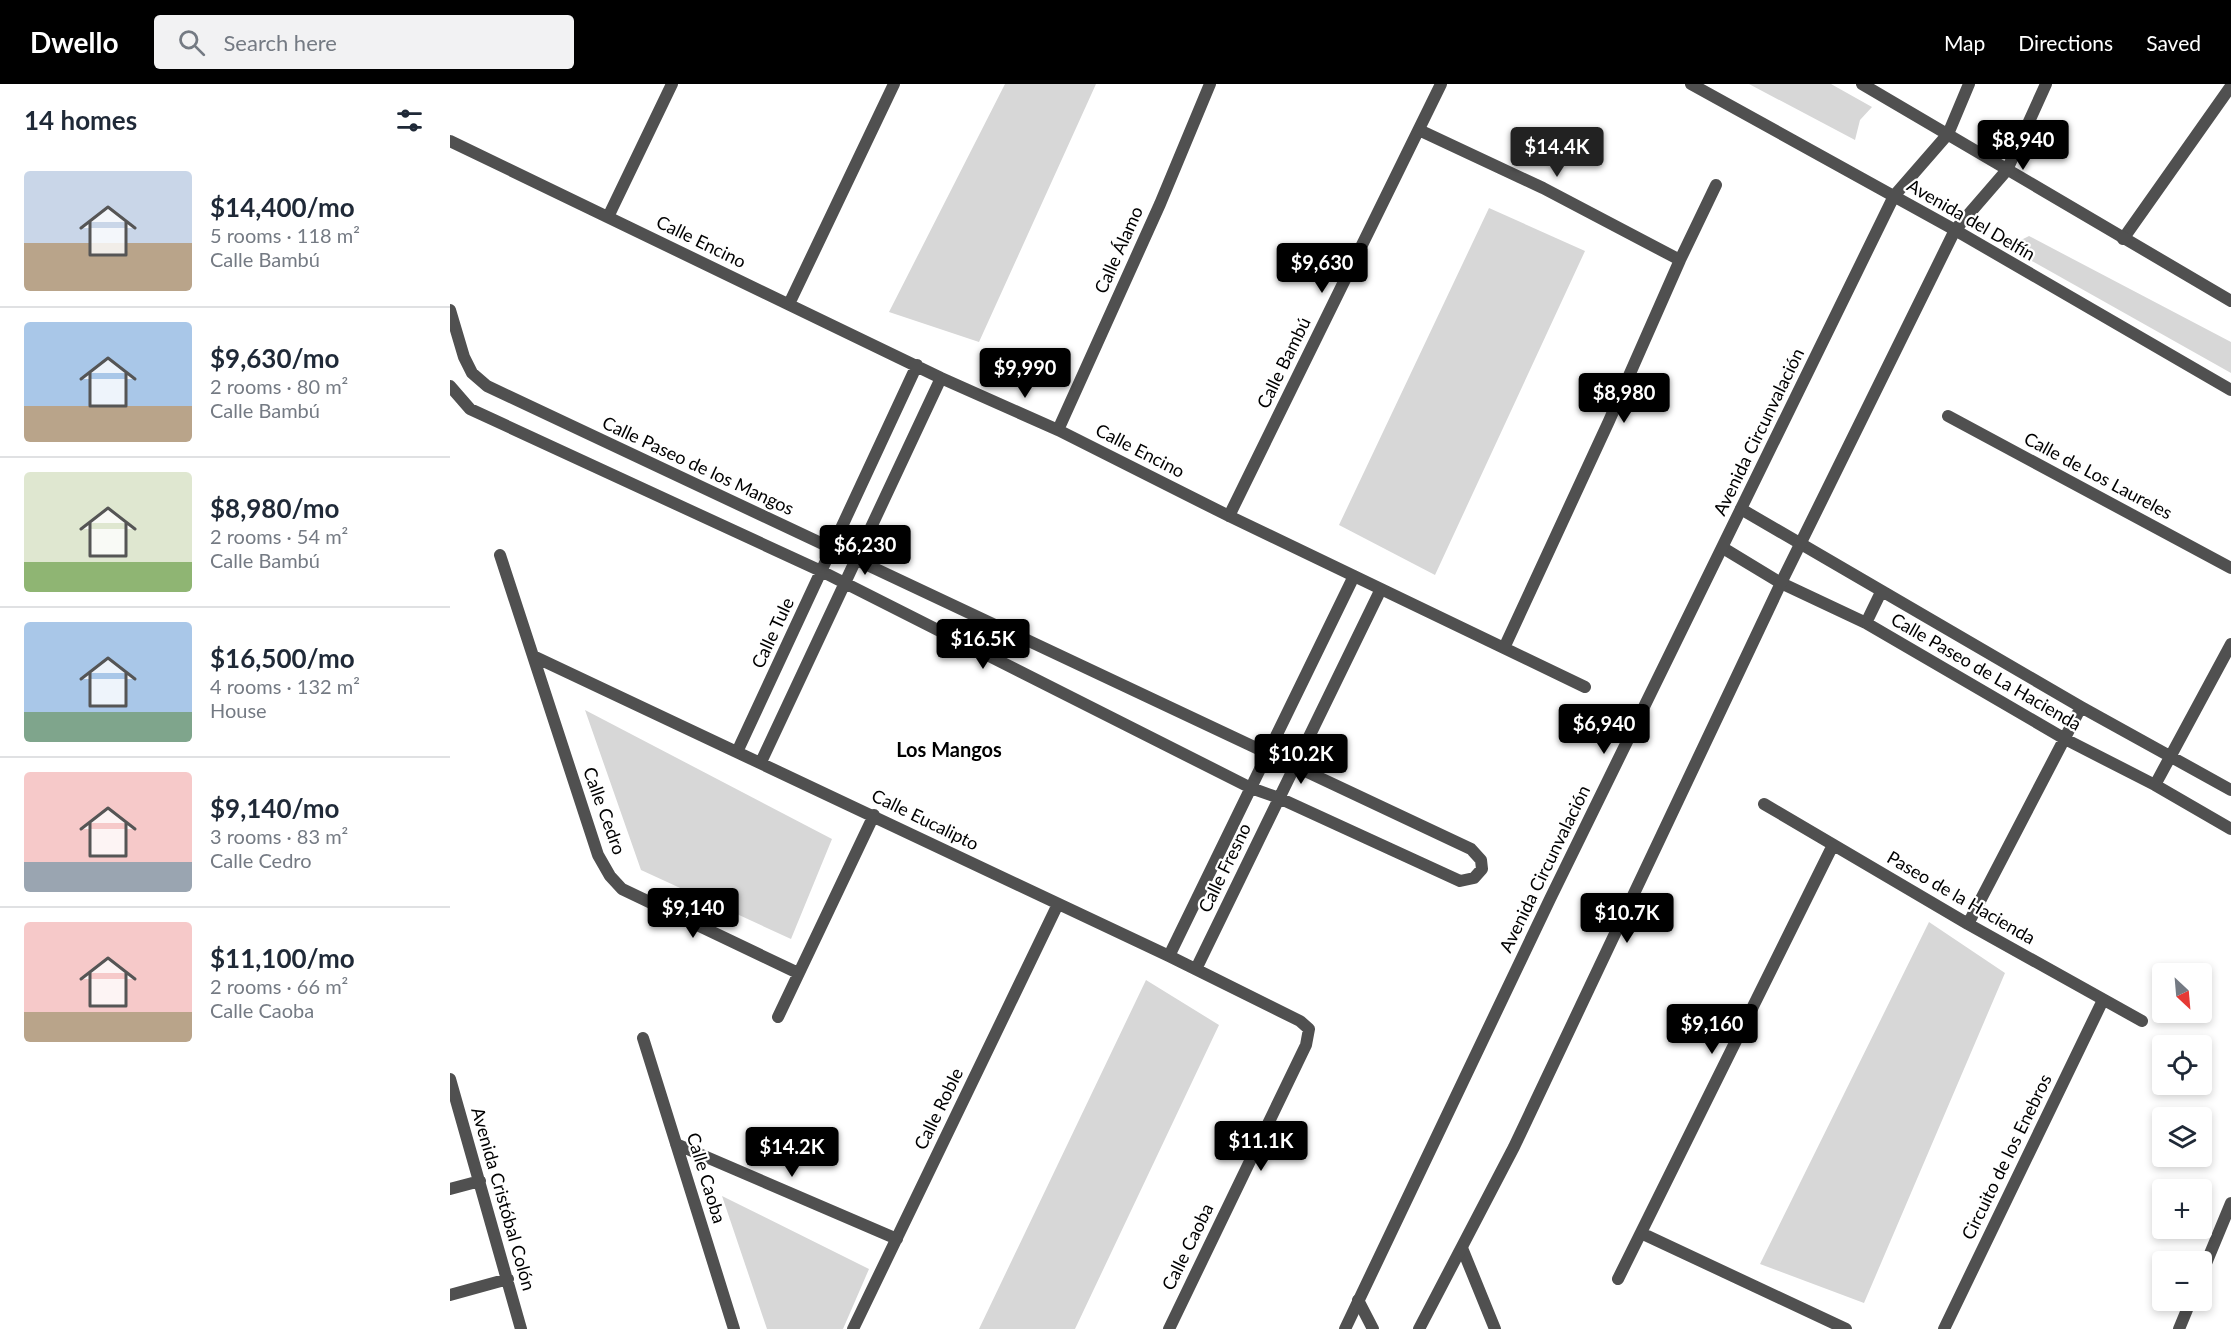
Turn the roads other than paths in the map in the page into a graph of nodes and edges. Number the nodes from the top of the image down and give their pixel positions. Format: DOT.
graph roads {
  1 [pos="672,84"];
  2 [pos="894,84"];
  3 [pos="1210,84"];
  4 [pos="1441,84"];
  5 [pos="1691,84"];
  6 [pos="1862,84"];
  7 [pos="1969,84"];
  8 [pos="2046,84"];
  9 [pos="2231,86"];
  10 [pos="1419,130"];
  11 [pos="1948,134"];
  12 [pos="450,141"];
  13 [pos="2007,170"];
  14 [pos="1716,185"];
  15 [pos="1894,196"];
  16 [pos="609,217"];
  17 [pos="1955,230"];
  18 [pos="2123,239"];
  19 [pos="1680,260"];
  20 [pos="2231,302"];
  21 [pos="789,304"];
  22 [pos="450,310"];
  23 [pos="916,365"];
  24 [pos="941,378"];
  25 [pos="450,386"];
  26 [pos="2231,390"];
  27 [pos="1948,416"];
  28 [pos="1058,430"];
  29 [pos="1741,509"];
  30 [pos="1228,516"];
  31 [pos="1801,542"];
  32 [pos="832,548"];
  33 [pos="1723,548"];
  34 [pos="500,555"];
  35 [pos="856,559"];
  36 [pos="2231,568"];
  37 [pos="821,571"];
  38 [pos="1354,576"];
  39 [pos="1781,583"];
  40 [pos="844,584"];
  41 [pos="1381,589"];
  42 [pos="1881,592"];
  43 [pos="1866,623"];
  44 [pos="2231,644"];
  45 [pos="1504,648"];
  46 [pos="533,656"];
  47 [pos="1585,687"];
  48 [pos="2081,707"];
  49 [pos="2065,739"];
  50 [pos="737,752"];
  51 [pos="1268,753"];
  52 [pos="2171,756"];
  53 [pos="761,762"];
  54 [pos="1294,765"];
  55 [pos="2156,785"];
  56 [pos="1251,788"];
  57 [pos="2231,790"];
  58 [pos="1279,798"];
  59 [pos="1764,804"];
  60 [pos="874,815"];
  61 [pos="2231,829"];
  62 [pos="1833,845"];
  63 [pos="1058,904"];
  64 [pos="1968,924"];
  65 [pos="1169,956"];
  66 [pos="1196,969"];
  67 [pos="798,973"];
  68 [pos="2103,1000"];
  69 [pos="778,1017"];
  70 [pos="2142,1020"];
  71 [pos="1300,1021"];
  72 [pos="643,1038"];
  73 [pos="450,1079"];
  74 [pos="676,1144"];
  75 [pos="480,1181"];
  76 [pos="450,1189"];
  77 [pos="2231,1203"];
  78 [pos="1641,1233"];
  79 [pos="897,1239"];
  80 [pos="1462,1248"];
  81 [pos="2211,1251"];
  82 [pos="508,1279"];
  83 [pos="1618,1279"];
  84 [pos="450,1295"];
  85 [pos="1358,1300"];
  86 [pos="2186,1311"];
  87 [pos="1426,1315"];
  88 [pos="521,1329"];
  89 [pos="734,1329"];
  90 [pos="853,1329"];
  91 [pos="1169,1329"];
  92 [pos="1345,1329"];
  93 [pos="1373,1329"];
  94 [pos="1419,1329"];
  95 [pos="1427,1329"];
  96 [pos="1495,1329"];
  97 [pos="1846,1329"];
  98 [pos="1944,1329"];
  99 [pos="2179,1329"];
  1 -- 16 [label="street"];
  2 -- 21 [label="street"];
  3 -- 28 [label="street, Calle Álamo"];
  4 -- 10 [label="street, Calle Bambú"];
  5 -- 15 [label="street, Avenida del Delfín"];
  6 -- 11 [label="street"];
  7 -- 11 [label="street, Avenida Circunvalación"];
  8 -- 13 [label="street"];
  9 -- 18 [label="street"];
  10 -- 19 [label="street"];
  10 -- 30 [label="street, Calle Bambú"];
  11 -- 13 [label="street"];
  11 -- 15 [label="street, Avenida Circunvalación"];
  12 -- 16 [label="street, Calle Encino"];
  13 -- 17 [label="street"];
  13 -- 18 [label="street"];
  14 -- 19 [label="street"];
  15 -- 17 [label="street, Avenida del Delfín"];
  15 -- 29 [label="street, Avenida Circunvalación"];
  16 -- 21 [label="street, Calle Encino"];
  17 -- 26 [label="street, Avenida del Delfín"];
  17 -- 31 [label="street"];
  18 -- 20 [label="street"];
  19 -- 45 [label="street"];
  21 -- 23 [label="street, Calle Encino"];
  22 -- 32 [label="street, Calle Paseo de los Mangos"];
  23 -- 24 [label="street, Calle Encino"];
  23 -- 32 [label="street, Calle Tule"];
  24 -- 28 [label="street, Calle Encino"];
  24 -- 35 [label="street"];
  25 -- 37 [label="street, Calle Paseo de los Mangos"];
  27 -- 36 [label="street, Calle de Los Laureles"];
  28 -- 30 [label="street, Calle Encino"];
  29 -- 31 [label="street, Calle Paseo de La Hacienda"];
  29 -- 33 [label="street, Avenida Circunvalación"];
  30 -- 38 [label="street, Calle Encino"];
  31 -- 39 [label="street"];
  31 -- 42 [label="street, Calle Paseo de La Hacienda"];
  32 -- 35 [label="street, Calle Paseo de los Mangos"];
  32 -- 37 [label="street, Calle Tule"];
  33 -- 39 [label="street, Calle Paseo de La Hacienda"];
  33 -- 85 [label="street, Avenida Circunvalación"];
  34 -- 46 [label="street, Calle Cedro"];
  35 -- 40 [label="street"];
  35 -- 51 [label="street, Calle Paseo de los Mangos"];
  37 -- 40 [label="street, Calle Paseo de los Mangos"];
  37 -- 50 [label="street, Calle Tule"];
  38 -- 41 [label="street, Calle Encino"];
  38 -- 51 [label="street, Calle Fresno"];
  39 -- 43 [label="street, Calle Paseo de La Hacienda"];
  39 -- 80 [label="street"];
  40 -- 53 [label="street"];
  40 -- 56 [label="street, Calle Paseo de los Mangos"];
  41 -- 45 [label="street, Calle Encino"];
  41 -- 54 [label="street, Calle Fresno"];
  42 -- 43 [label="street"];
  42 -- 48 [label="street, Calle Paseo de La Hacienda"];
  43 -- 49 [label="street, Calle Paseo de La Hacienda"];
  44 -- 52 [label="street"];
  45 -- 47 [label="street, Calle Encino"];
  46 -- 50 [label="street, Calle Eucalipto"];
  46 -- 67 [label="street, Calle Cedro"];
  48 -- 49 [label="street"];
  48 -- 52 [label="street, Calle Paseo de La Hacienda"];
  49 -- 55 [label="street, Calle Paseo de La Hacienda"];
  49 -- 64 [label="street"];
  50 -- 53 [label="street, Calle Eucalipto"];
  51 -- 54 [label="street, Calle Paseo de los Mangos"];
  51 -- 56 [label="street, Calle Fresno"];
  52 -- 55 [label="street"];
  52 -- 57 [label="street, Calle Paseo de La Hacienda"];
  53 -- 60 [label="street, Calle Eucalipto"];
  54 -- 58 [label="street, Calle Fresno"];
  54 -- 58 [label="street, Calle Paseo de los Mangos"];
  55 -- 61 [label="street, Calle Paseo de La Hacienda"];
  56 -- 58 [label="street, Calle Paseo de los Mangos"];
  56 -- 65 [label="street, Calle Fresno"];
  58 -- 66 [label="street, Calle Fresno"];
  59 -- 62 [label="street, Paseo de la Hacienda"];
  60 -- 63 [label="street, Calle Eucalipto"];
  60 -- 67 [label="street"];
  62 -- 64 [label="street, Paseo de la Hacienda"];
  62 -- 78 [label="street"];
  63 -- 65 [label="street, Calle Eucalipto"];
  63 -- 79 [label="street, Calle Roble"];
  64 -- 68 [label="street, Paseo de la Hacienda"];
  65 -- 66 [label="street, Calle Eucalipto"];
  66 -- 71 [label="street, Calle Eucalipto"];
  67 -- 69 [label="street"];
  68 -- 70 [label="street, Paseo de la Hacienda"];
  68 -- 98 [label="street, Circuito de los Enebros"];
  71 -- 91 [label="street, Calle Caoba"];
  72 -- 74 [label="street, Calle Caoba"];
  73 -- 75 [label="street, Avenida Cristóbal Colón"];
  74 -- 79 [label="street"];
  74 -- 89 [label="street, Calle Caoba"];
  75 -- 76 [label="street"];
  75 -- 82 [label="street, Avenida Cristóbal Colón"];
  77 -- 81 [label="street"];
  78 -- 83 [label="street"];
  78 -- 97 [label="street"];
  79 -- 90 [label="street, Calle Roble"];
  80 -- 87 [label="street"];
  80 -- 96 [label="street"];
  82 -- 84 [label="street"];
  82 -- 88 [label="street, Avenida Cristóbal Colón"];
  85 -- 92 [label="street, Avenida Circunvalación"];
  85 -- 93 [label="street"];
  86 -- 99 [label="street"];
  87 -- 94 [label="street"];
  87 -- 95 [label="street"];
}
